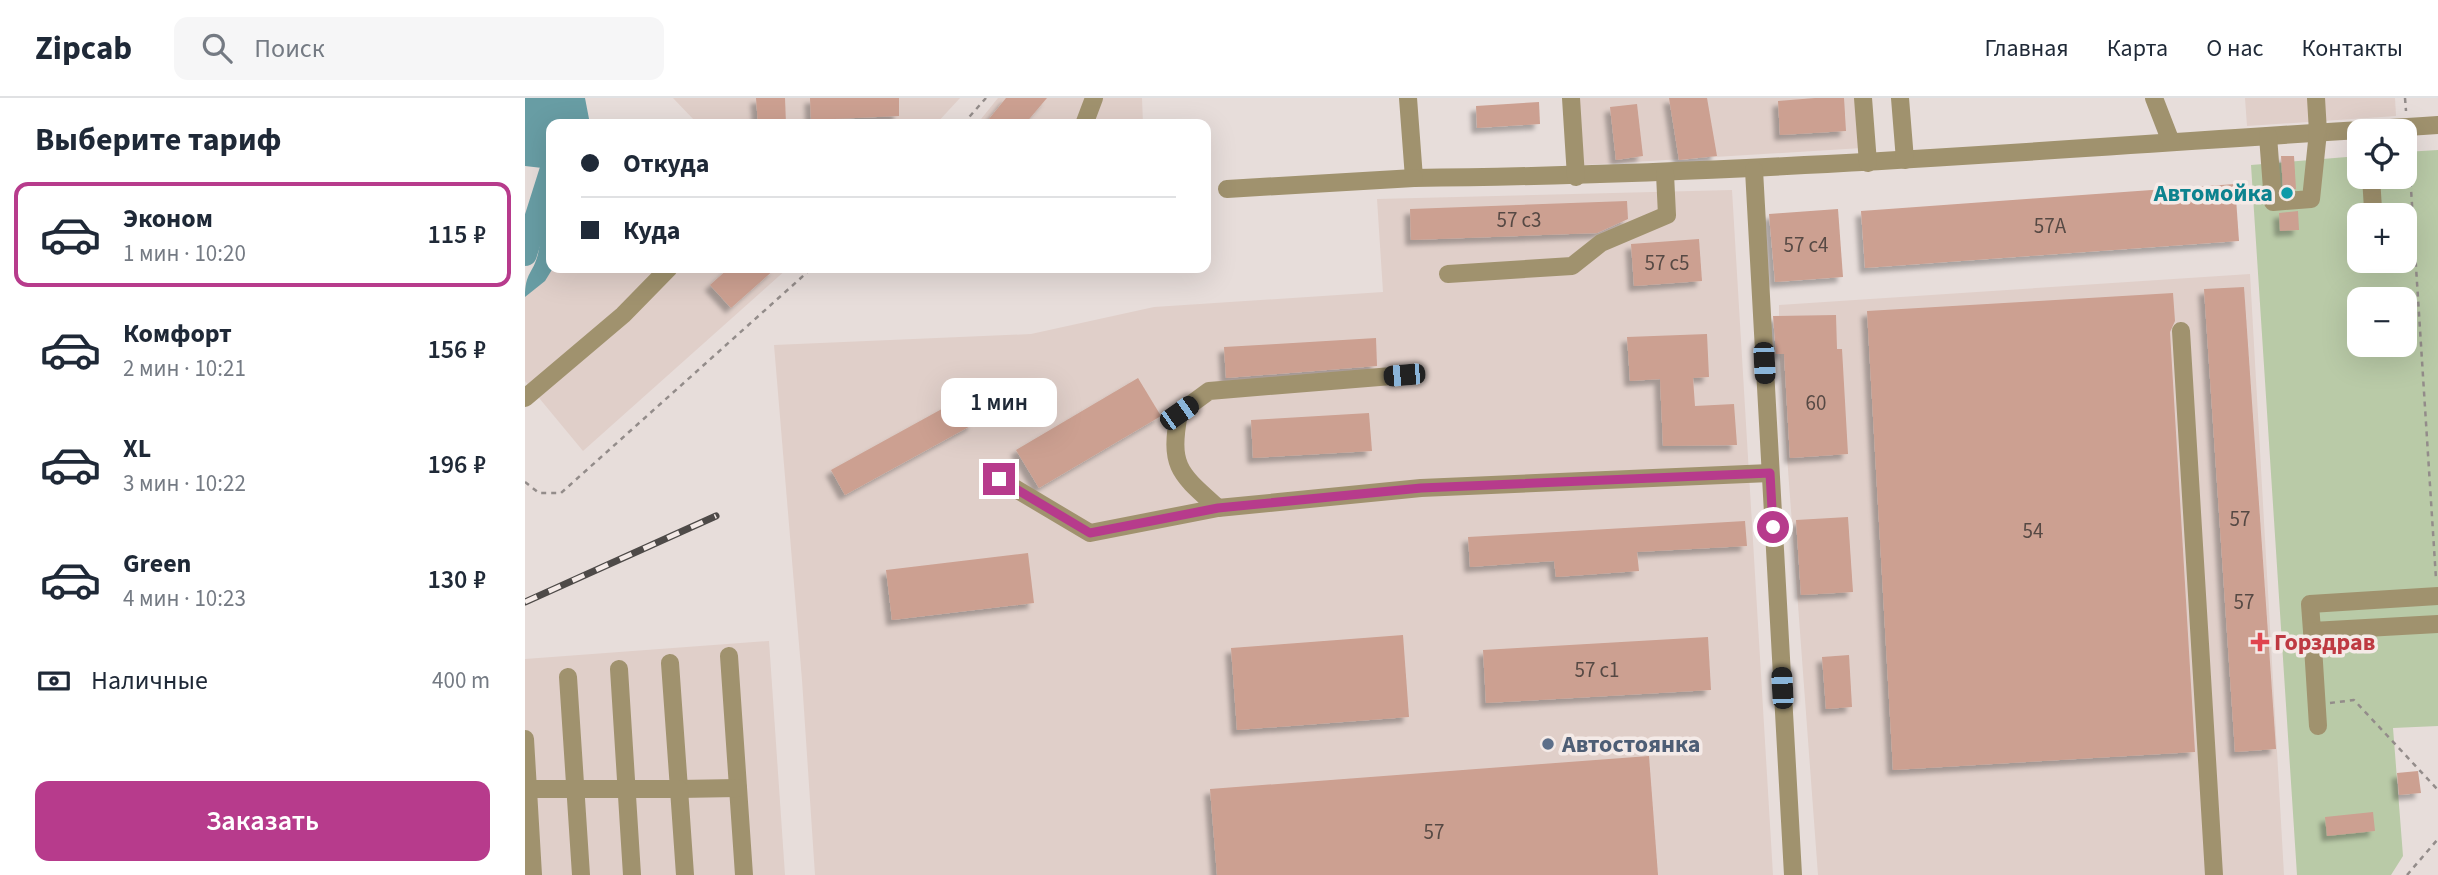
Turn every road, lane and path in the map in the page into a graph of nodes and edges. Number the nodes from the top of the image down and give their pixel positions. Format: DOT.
graph roads {
  1 [pos="986,98"];
  2 [pos="1094,98"];
  3 [pos="1409,98"];
  4 [pos="1571,98"];
  5 [pos="1863,98"];
  6 [pos="1900,98"];
  7 [pos="2154,98"];
  8 [pos="2316,98"];
  9 [pos="2405,98"];
  10 [pos="967,119"];
  11 [pos="1087,119"];
  12 [pos="2406,119"];
  13 [pos="2438,125"];
  14 [pos="2417,126"];
  15 [pos="2347,131"];
  16 [pos="2318,132"];
  17 [pos="2268,136"];
  18 [pos="2171,142"];
  19 [pos="1905,160"];
  20 [pos="1868,163"];
  21 [pos="1754,170"];
  22 [pos="1665,174"];
  23 [pos="1576,177"];
  24 [pos="1413,178"];
  25 [pos="1227,189"];
  26 [pos="2411,189"];
  27 [pos="664,273"];
  28 [pos="806,273"];
  29 [pos="1448,274"];
  30 [pos="2181,331"];
  31 [pos="1404,375"];
  32 [pos="525,398"];
  33 [pos="1770,473"];
  34 [pos="999,479"];
  35 [pos="525,482"];
  36 [pos="1218,508"];
  37 [pos="2437,596"];
  38 [pos="2438,624"];
  39 [pos="2312,631"];
  40 [pos="729,656"];
  41 [pos="670,663"];
  42 [pos="619,669"];
  43 [pos="568,677"];
  44 [pos="2316,704"];
  45 [pos="2318,726"];
  46 [pos="525,739"];
  47 [pos="738,788"];
  48 [pos="526,789"];
  49 [pos="575,789"];
  50 [pos="627,789"];
  51 [pos="679,789"];
  52 [pos="2438,790"];
  53 [pos="2438,839"];
  54 [pos="533,875"];
  55 [pos="581,875"];
  56 [pos="632,875"];
  57 [pos="684,875"];
  58 [pos="744,875"];
  59 [pos="1793,875"];
  60 [pos="2214,875"];
  61 [pos="2407,875"];
  1 -- 10 [label="path"];
  2 -- 11 [label="street"];
  3 -- 24 [label="street"];
  4 -- 23 [label="street"];
  5 -- 20 [label="street"];
  6 -- 19 [label="street"];
  7 -- 18 [label="street"];
  8 -- 16 [label="street"];
  9 -- 12 [label="path"];
  13 -- 14 [label="street"];
  15 -- 16 [label="street"];
  16 -- 17 [label="street"];
  16 -- 17 [label="street"];
  17 -- 18 [label="street"];
  18 -- 19 [label="street"];
  19 -- 20 [label="street"];
  20 -- 21 [label="street"];
  21 -- 22 [label="street"];
  21 -- 33 [label="street"];
  22 -- 23 [label="street"];
  22 -- 29 [label="street"];
  23 -- 24 [label="street"];
  24 -- 25 [label="street"];
  26 -- 37 [label="path"];
  27 -- 32 [label="street"];
  28 -- 35 [label="path"];
  30 -- 60 [label="street"];
  31 -- 36 [label="street"];
  33 -- 36 [label="street"];
  33 -- 59 [label="street"];
  34 -- 36 [label="street"];
  37 -- 39 [label="street"];
  38 -- 39 [label="street"];
  39 -- 44 [label="street"];
  40 -- 47 [label="street"];
  41 -- 51 [label="street"];
  42 -- 50 [label="street"];
  43 -- 49 [label="street"];
  44 -- 45 [label="street"];
  44 -- 52 [label="path"];
  46 -- 48 [label="street"];
  47 -- 51 [label="street"];
  47 -- 58 [label="street"];
  48 -- 49 [label="street"];
  48 -- 54 [label="street"];
  49 -- 50 [label="street"];
  49 -- 55 [label="street"];
  50 -- 51 [label="street"];
  50 -- 56 [label="street"];
  51 -- 57 [label="street"];
  53 -- 61 [label="path"];
}
